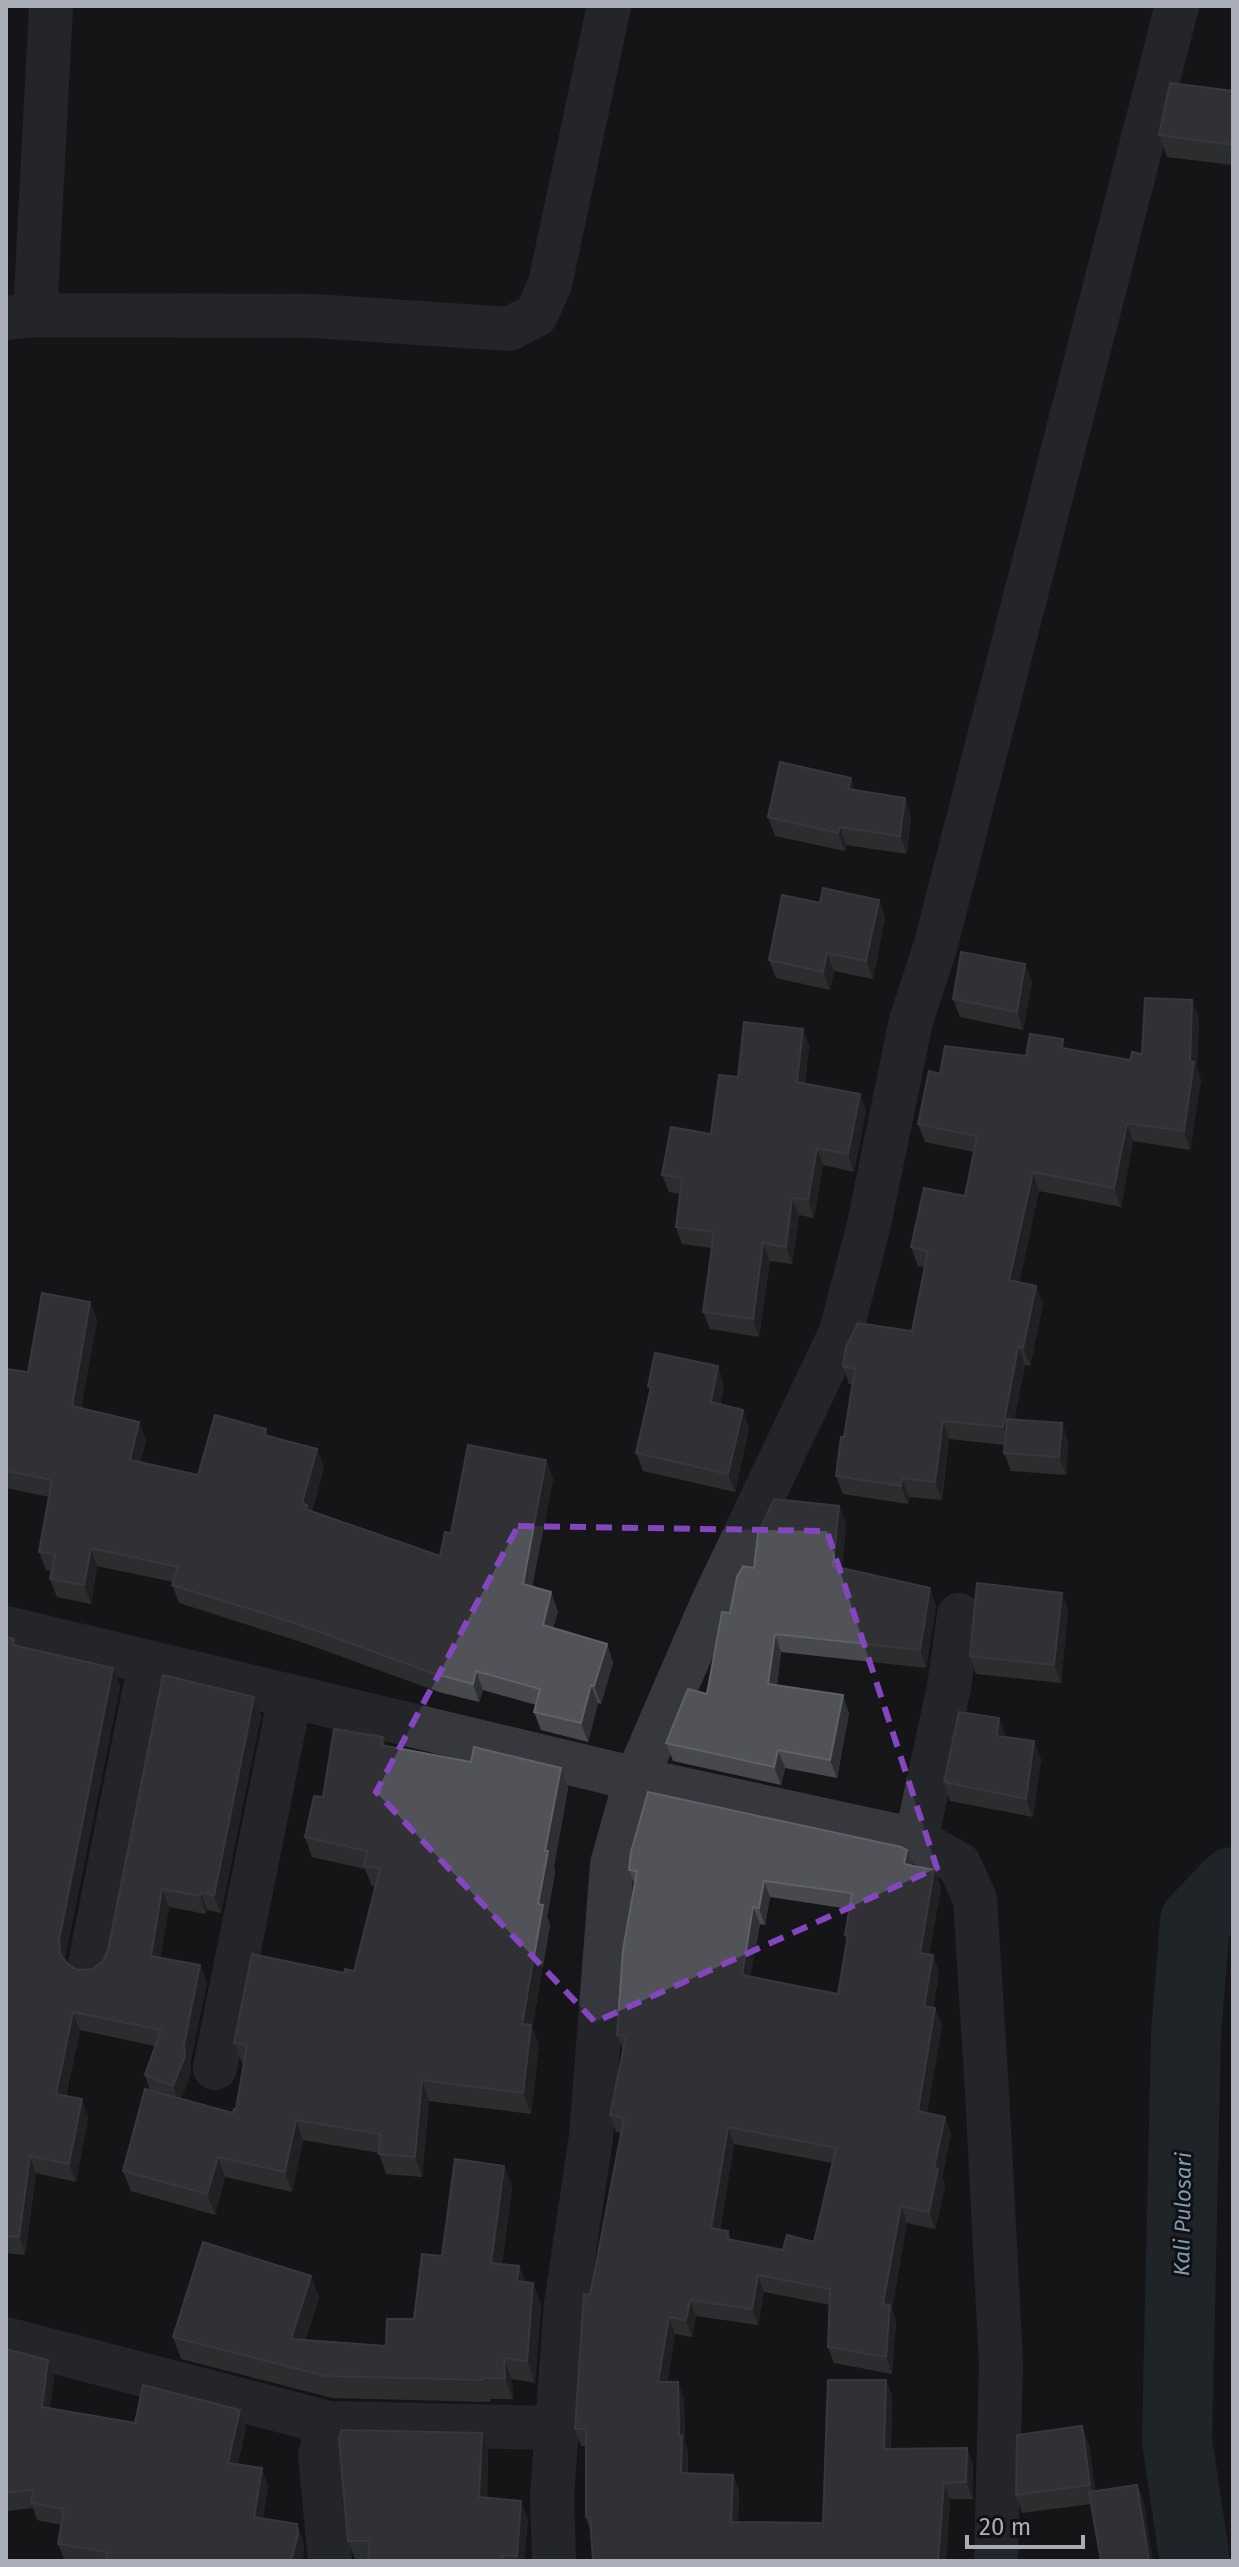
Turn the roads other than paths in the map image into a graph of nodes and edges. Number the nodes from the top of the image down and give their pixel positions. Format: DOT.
graph roads {
  1 [pos="51,6"];
  2 [pos="609,6"];
  3 [pos="1177,6"];
  4 [pos="20,316"];
  5 [pos="959,1615"];
  6 [pos="6,1628"];
  7 [pos="150,1663"];
  8 [pos="290,1697"];
  9 [pos="636,1779"];
  10 [pos="916,1840"];
  11 [pos="90,1963"];
  12 [pos="215,2068"];
  13 [pos="6,2339"];
  14 [pos="329,2423"];
  15 [pos="557,2428"];
  16 [pos="330,2561"];
  17 [pos="554,2561"];
  18 [pos="996,2561"];
  1 -- 4 [label="street"];
  2 -- 4 [label="street"];
  3 -- 9 [label="street"];
  5 -- 10 [label="street"];
  6 -- 7 [label="street"];
  7 -- 8 [label="street"];
  7 -- 11 [label="street"];
  8 -- 9 [label="street"];
  8 -- 12 [label="street"];
  9 -- 10 [label="street"];
  9 -- 15 [label="street"];
  10 -- 18 [label="street"];
  13 -- 14 [label="street"];
  14 -- 15 [label="street"];
  14 -- 16 [label="street"];
  15 -- 17 [label="street"];
}
